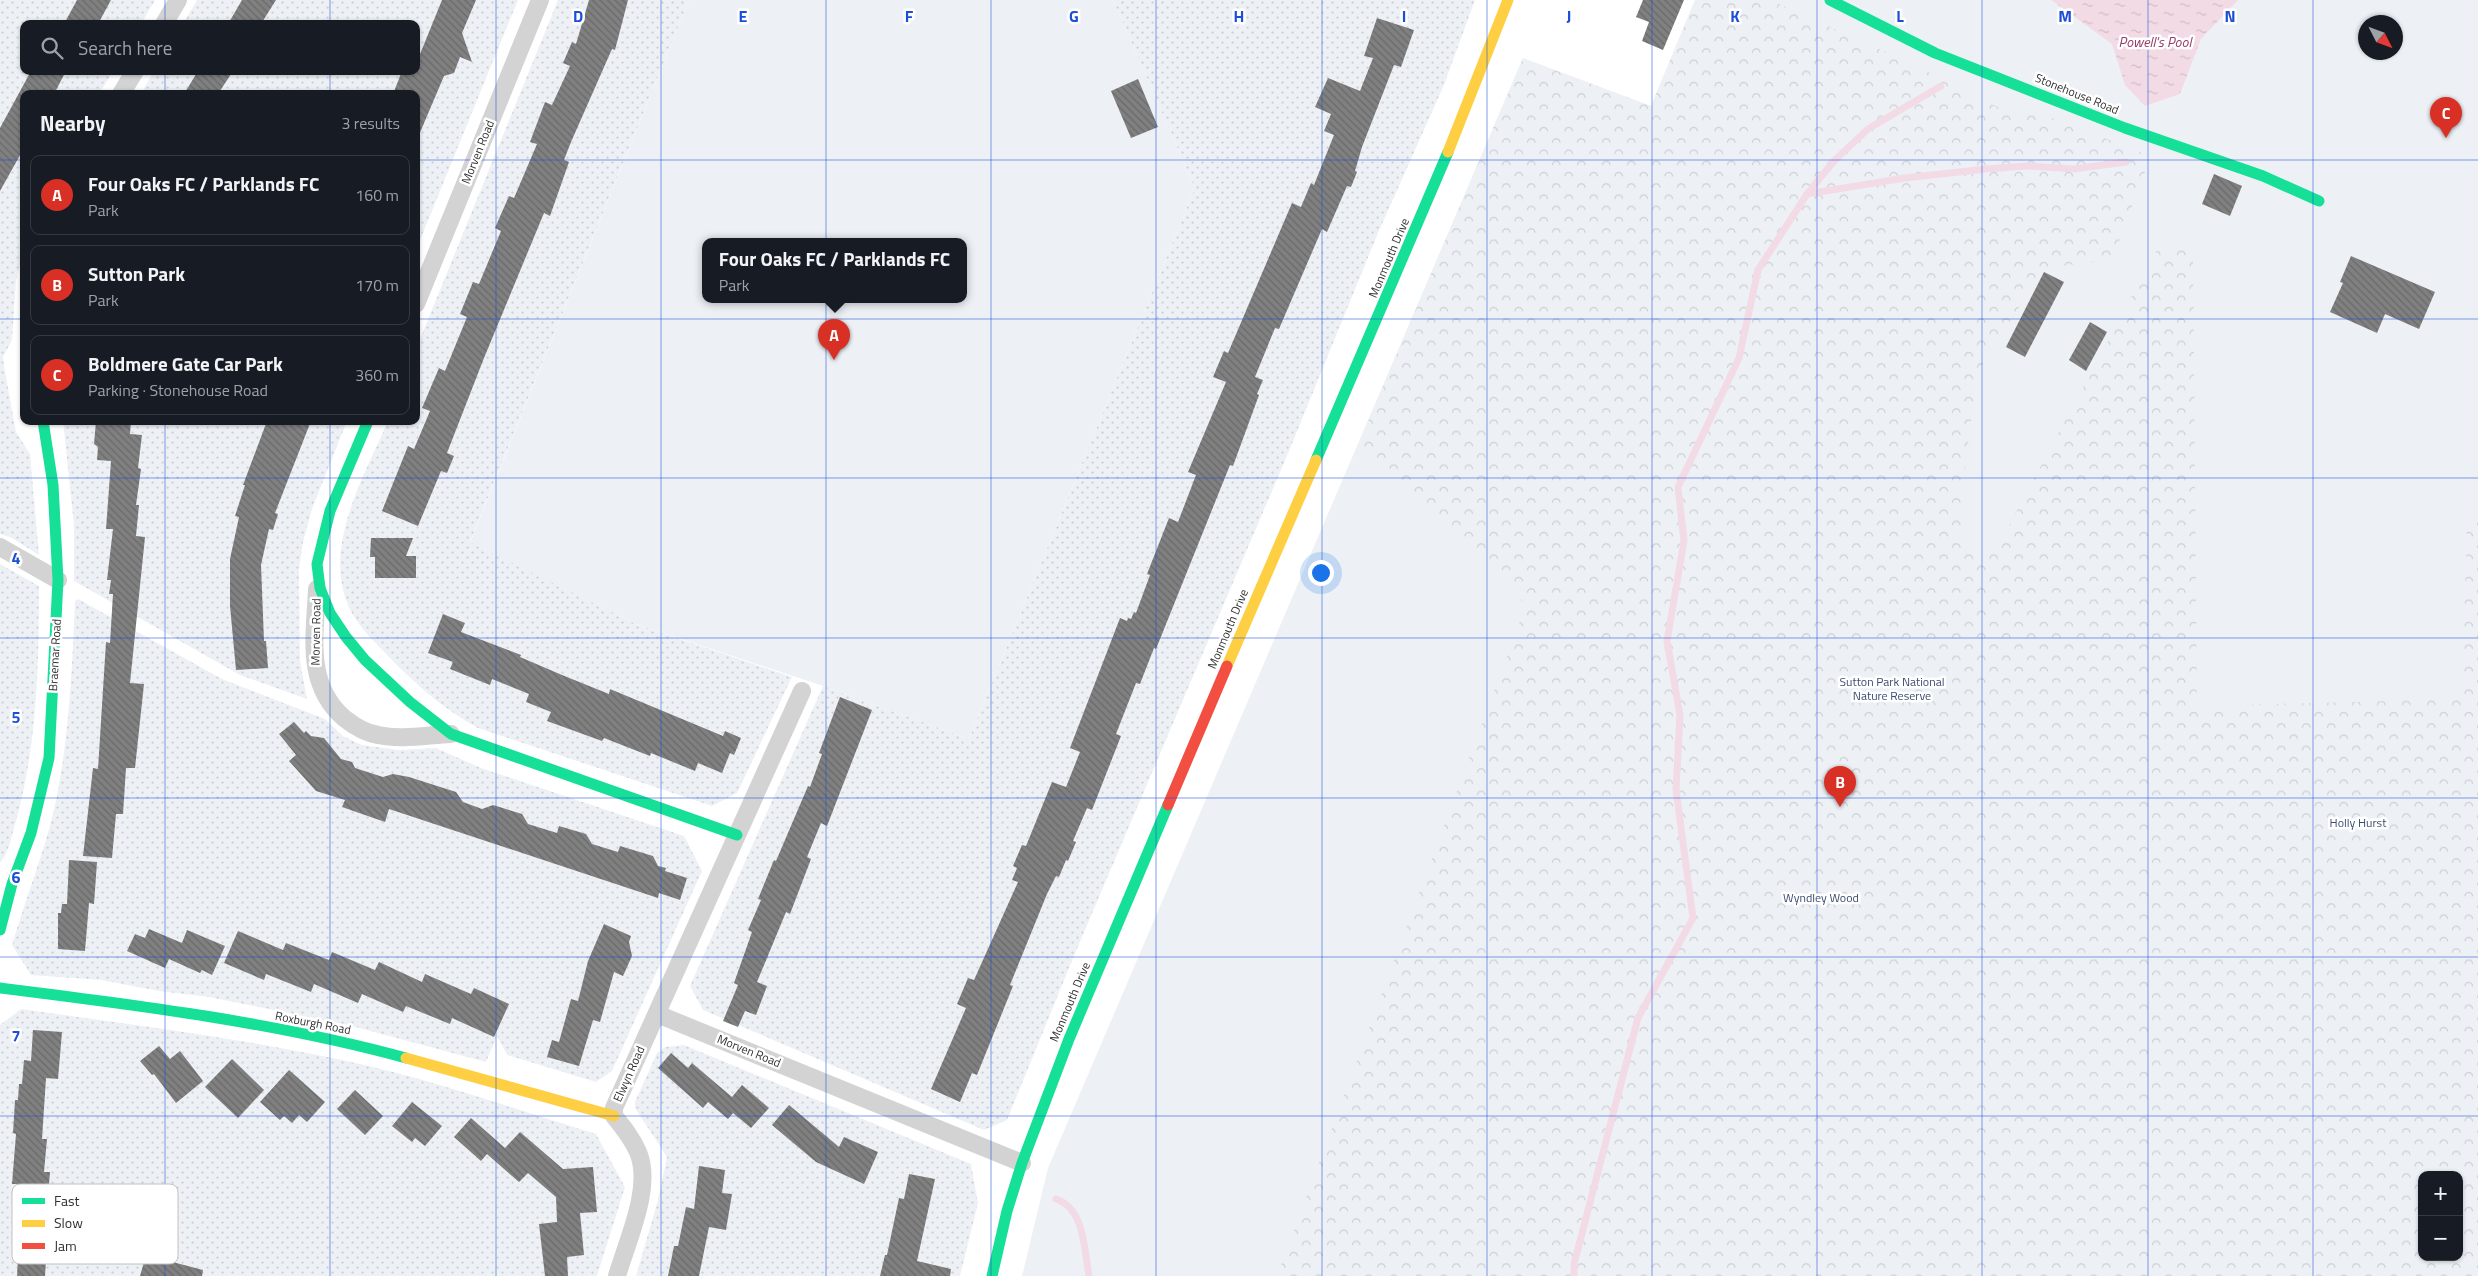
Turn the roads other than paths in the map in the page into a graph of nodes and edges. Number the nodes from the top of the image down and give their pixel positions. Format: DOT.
graph roads {
  1 [pos="178,0"];
  2 [pos="540,0"];
  3 [pos="1508,0"];
  4 [pos="1830,0"];
  5 [pos="166,20"];
  6 [pos="133,75"];
  7 [pos="123,90"];
  8 [pos="2320,201"];
  9 [pos="420,294"];
  10 [pos="44,425"];
  11 [pos="366,425"];
  12 [pos="0,547"];
  13 [pos="318,576"];
  14 [pos="58,580"];
  15 [pos="802,691"];
  16 [pos="451,734"];
  17 [pos="737,835"];
  18 [pos="6,888"];
  19 [pos="0,930"];
  20 [pos="0,988"];
  21 [pos="657,1014"];
  22 [pos="614,1116"];
  23 [pos="1022,1163"];
  24 [pos="617,1276"];
  25 [pos="992,1276"];
  1 -- 5 [label="street"];
  2 -- 9 [label="street, Morven Road"];
  3 -- 23 [label="street, Monmouth Drive"];
  4 -- 8 [label="street, Stonehouse Road"];
  6 -- 7 [label="street"];
  10 -- 14 [label="street, Braemar Road"];
  11 -- 13 [label="street, Morven Road"];
  12 -- 14 [label="street"];
  13 -- 16 [label="street, Morven Road"];
  13 -- 16 [label="street, Morven Road"];
  14 -- 18 [label="street, Braemar Road"];
  15 -- 17 [label="street"];
  16 -- 17 [label="street, Morven Road"];
  17 -- 21 [label="street"];
  18 -- 19 [label="street, Braemar Road"];
  20 -- 22 [label="street, Roxburgh Road"];
  21 -- 22 [label="street, Elwyn Road"];
  21 -- 23 [label="street, Morven Road"];
  22 -- 24 [label="street, Elwyn Road"];
  23 -- 25 [label="street, Monmouth Drive"];
}
